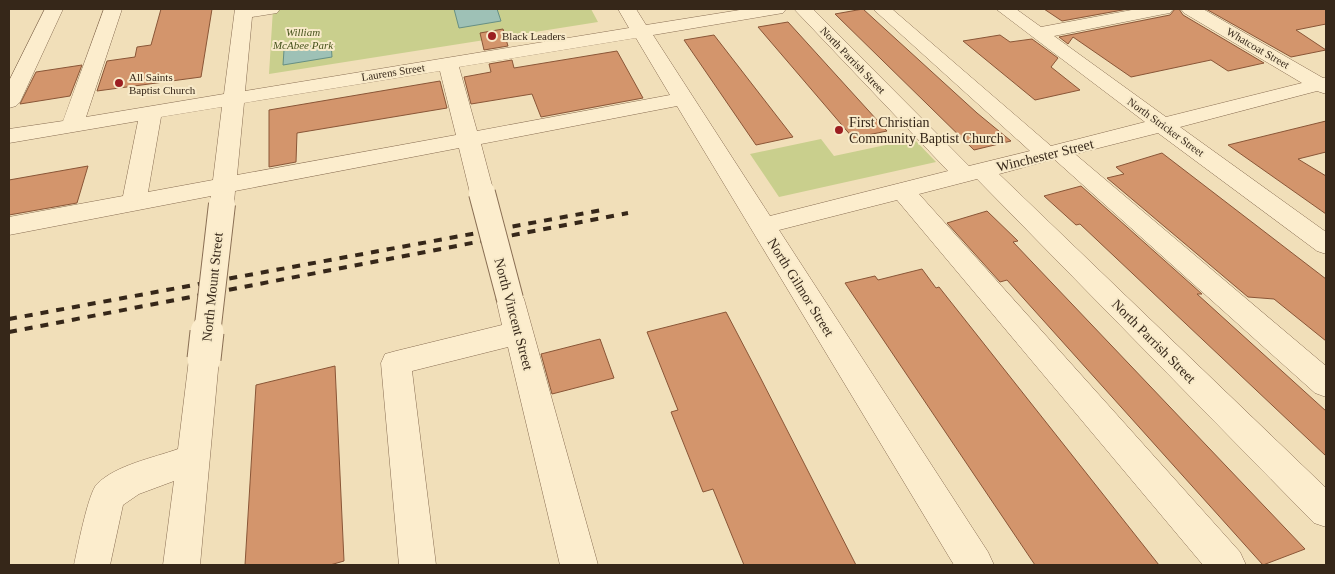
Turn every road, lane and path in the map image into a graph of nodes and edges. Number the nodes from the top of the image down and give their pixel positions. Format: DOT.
graph roads {
  1 [pos="54,9"];
  2 [pos="114,9"];
  3 [pos="271,9"];
  4 [pos="777,9"];
  5 [pos="803,9"];
  6 [pos="882,9"];
  7 [pos="1005,9"];
  8 [pos="1164,9"];
  9 [pos="1190,9"];
  10 [pos="244,11"];
  11 [pos="634,20"];
  12 [pos="1038,33"];
  13 [pos="448,62"];
  14 [pos="1324,85"];
  15 [pos="234,98"];
  16 [pos="683,99"];
  17 [pos="9,102"];
  18 [pos="151,112"];
  19 [pos="72,125"];
  20 [pos="1163,125"];
  21 [pos="9,136"];
  22 [pos="468,139"];
  23 [pos="1053,153"];
  24 [pos="973,173"];
  25 [pos="903,191"];
  26 [pos="223,195"];
  27 [pos="134,203"];
  28 [pos="9,226"];
  29 [pos="763,226"];
  30 [pos="1326,245"];
  31 [pos="518,333"];
  32 [pos="1326,384"];
  33 [pos="193,459"];
  34 [pos="1326,511"];
  35 [pos="92,565"];
  36 [pos="182,565"];
  37 [pos="417,565"];
  38 [pos="578,565"];
  39 [pos="975,565"];
  40 [pos="1227,565"];
  1 -- 17 [label="street"];
  2 -- 19 [label="street"];
  3 -- 10 [label="street"];
  4 -- 11 [label="street, Laurens Street"];
  5 -- 24 [label="street, North Parrish Street"];
  6 -- 23 [label="street"];
  7 -- 12 [label="street, North Stricker Street"];
  8 -- 12 [label="street"];
  9 -- 14 [label="street, Whatcoat Street"];
  10 -- 15 [label="street, North Mount Street"];
  11 -- 13 [label="street, Laurens Street"];
  11 -- 16 [label="street, North Gilmor Street"];
  12 -- 20 [label="street, North Stricker Street"];
  13 -- 15 [label="street, Laurens Street"];
  13 -- 22 [label="street, North Vincent Street"];
  14 -- 20 [label="street, Winchester Street"];
  15 -- 18 [label="street, Laurens Street"];
  15 -- 26 [label="street, North Mount Street"];
  16 -- 22 [label="street"];
  16 -- 29 [label="street, North Gilmor Street"];
  18 -- 19 [label="street, Laurens Street"];
  18 -- 27 [label="street"];
  19 -- 21 [label="street, Laurens Street"];
  20 -- 23 [label="street, Winchester Street"];
  20 -- 30 [label="street, North Stricker Street"];
  22 -- 26 [label="street"];
  22 -- 31 [label="street, North Vincent Street, bridge"];
  23 -- 24 [label="street, Winchester Street"];
  23 -- 32 [label="street"];
  24 -- 25 [label="street, Winchester Street"];
  24 -- 34 [label="street, North Parrish Street"];
  25 -- 29 [label="street, Winchester Street"];
  25 -- 40 [label="street"];
  26 -- 27 [label="street"];
  26 -- 33 [label="street, North Mount Street, bridge"];
  27 -- 28 [label="street"];
  29 -- 39 [label="street, North Gilmor Street"];
  31 -- 37 [label="street"];
  31 -- 38 [label="street, North Vincent Street"];
  33 -- 35 [label="street"];
  33 -- 36 [label="street, North Mount Street"];
}
